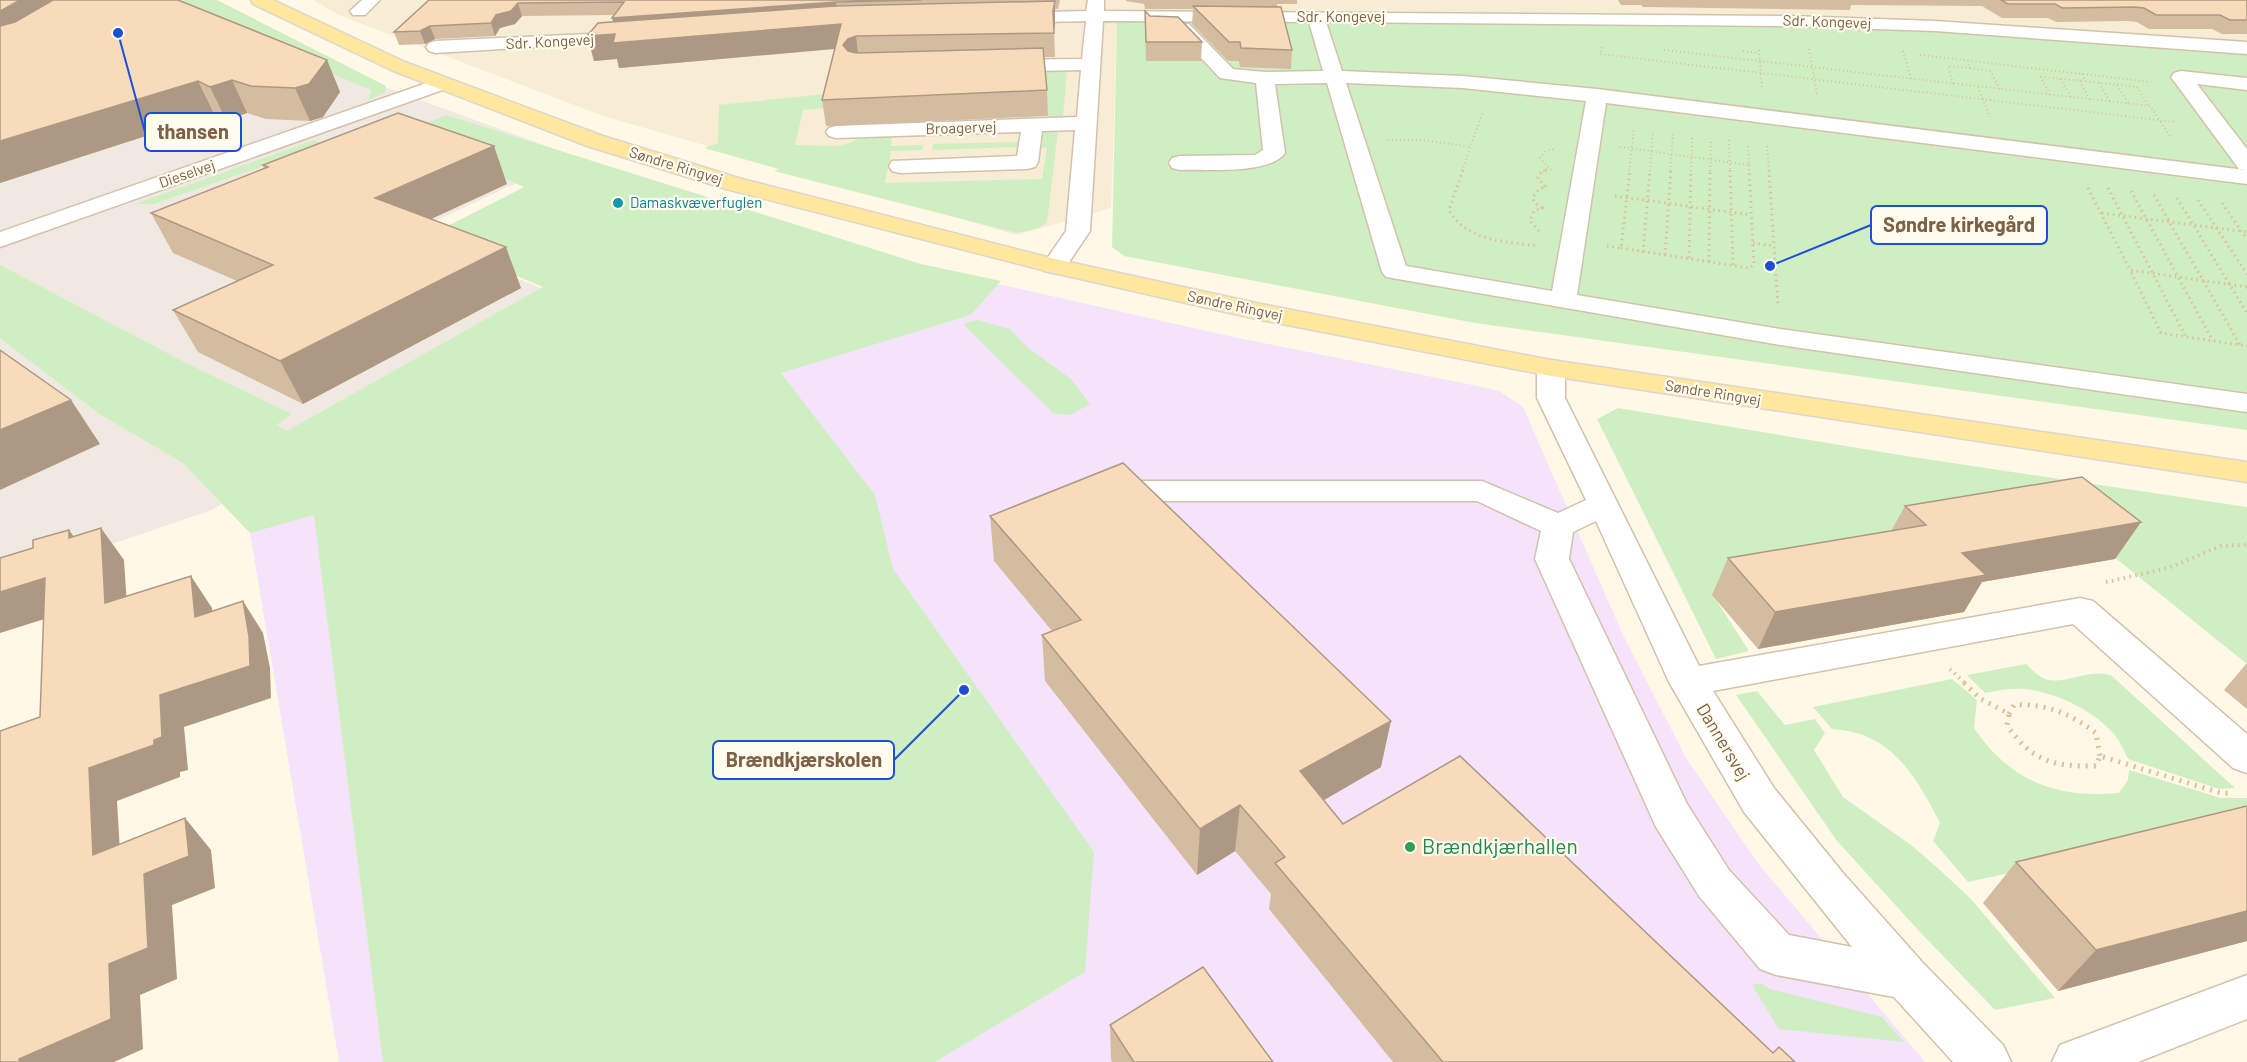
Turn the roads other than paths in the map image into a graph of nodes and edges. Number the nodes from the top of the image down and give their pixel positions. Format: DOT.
graph roads {
  1 [pos="259,0"];
  2 [pos="1496,0"];
  3 [pos="1779,7"];
  4 [pos="1096,8"];
  5 [pos="1239,8"];
  6 [pos="1316,16"];
  7 [pos="990,18"];
  8 [pos="1504,18"];
  9 [pos="1791,21"];
  10 [pos="1134,28"];
  11 [pos="1184,28"];
  12 [pos="1260,28"];
  13 [pos="652,36"];
  14 [pos="435,47"];
  15 [pos="2247,48"];
  16 [pos="1091,64"];
  17 [pos="987,66"];
  18 [pos="1336,77"];
  19 [pos="1265,78"];
  20 [pos="441,84"];
  21 [pos="2247,84"];
  22 [pos="1598,95"];
  23 [pos="1087,123"];
  24 [pos="1032,125"];
  25 [pos="836,132"];
  26 [pos="1180,163"];
  27 [pos="2247,164"];
  28 [pos="900,166"];
  29 [pos="2247,177"];
  30 [pos="0,240"];
  31 [pos="1054,266"];
  32 [pos="1563,300"];
  33 [pos="1551,368"];
  34 [pos="2247,403"];
  35 [pos="2247,472"];
  36 [pos="1142,490"];
  37 [pos="1604,504"];
  38 [pos="1558,526"];
  39 [pos="1688,682"];
  40 [pos="2247,757"];
  41 [pos="1907,978"];
  42 [pos="2247,996"];
  43 [pos="1986,1062"];
  44 [pos="2077,1062"];
  1 -- 20 [label="main road, Søndre Ringvej"];
  2 -- 8 [label="street"];
  3 -- 9 [label="street"];
  4 -- 5 [label="street, Sdr. Kongevej"];
  4 -- 7 [label="street, Sdr. Kongevej"];
  4 -- 16 [label="street"];
  5 -- 6 [label="street, Sdr. Kongevej"];
  6 -- 8 [label="street, Sdr. Kongevej"];
  6 -- 18 [label="street"];
  8 -- 9 [label="street, Sdr. Kongevej"];
  9 -- 15 [label="street, Sdr. Kongevej"];
  10 -- 11 [label="street"];
  11 -- 12 [label="street"];
  11 -- 19 [label="street"];
  13 -- 14 [label="street, Sdr. Kongevej"];
  16 -- 17 [label="street"];
  16 -- 23 [label="street"];
  18 -- 19 [label="street"];
  18 -- 22 [label="street"];
  18 -- 32 [label="street"];
  19 -- 26 [label="street"];
  20 -- 30 [label="street, Dieselvej"];
  20 -- 31 [label="main road, Søndre Ringvej"];
  21 -- 27 [label="street"];
  22 -- 29 [label="street"];
  22 -- 32 [label="street"];
  23 -- 24 [label="street, Broagervej"];
  23 -- 31 [label="street"];
  24 -- 25 [label="street, Broagervej"];
  24 -- 28 [label="street"];
  31 -- 33 [label="main road, Søndre Ringvej"];
  32 -- 34 [label="street"];
  33 -- 35 [label="main road, Søndre Ringvej"];
  33 -- 37 [label="street, Dannersvej"];
  36 -- 38 [label="street"];
  37 -- 38 [label="street"];
  37 -- 39 [label="street, Dannersvej"];
  38 -- 41 [label="street"];
  39 -- 40 [label="street"];
  39 -- 41 [label="street, Dannersvej"];
  41 -- 43 [label="street, Dannersvej"];
  42 -- 44 [label="street"];
}
